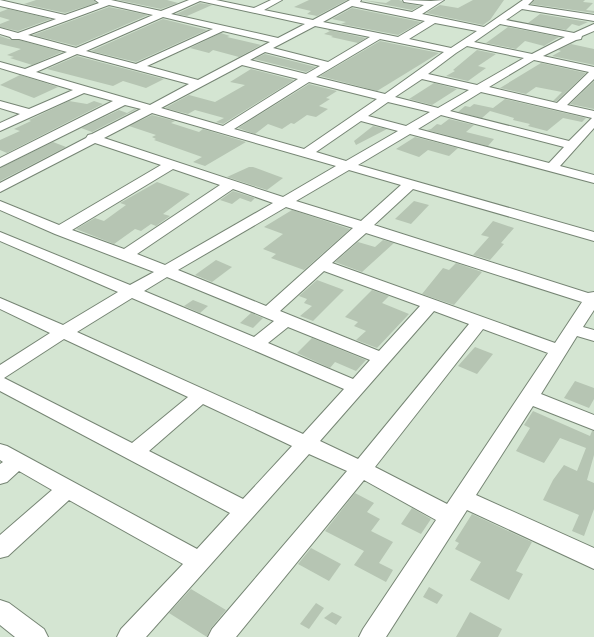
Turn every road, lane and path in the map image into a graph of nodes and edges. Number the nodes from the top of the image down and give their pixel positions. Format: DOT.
graph roads {
  1 [pos="88,0"];
  2 [pos="196,0"];
  3 [pos="203,0"];
  4 [pos="278,0"];
  5 [pos="407,0"];
  6 [pos="440,0"];
  7 [pos="103,1"];
  8 [pos="354,2"];
  9 [pos="0,3"];
  10 [pos="525,3"];
  11 [pos="432,4"];
  12 [pos="590,9"];
  13 [pos="254,11"];
  14 [pos="395,12"];
  15 [pos="49,14"];
  16 [pos="162,14"];
  17 [pos="414,15"];
  18 [pos="581,16"];
  19 [pos="65,18"];
  20 [pos="383,18"];
  21 [pos="594,18"];
  22 [pos="434,19"];
  23 [pos="314,22"];
  24 [pos="498,22"];
  25 [pos="371,25"];
  26 [pos="594,27"];
  27 [pos="222,28"];
  28 [pos="486,30"];
  29 [pos="0,31"];
  30 [pos="359,32"];
  31 [pos="18,36"];
  32 [pos="379,36"];
  33 [pos="575,36"];
  34 [pos="594,40"];
  35 [pos="279,41"];
  36 [pos="399,41"];
  37 [pos="0,43"];
  38 [pos="466,44"];
  39 [pos="263,49"];
  40 [pos="77,51"];
  41 [pos="452,51"];
  42 [pos="533,57"];
  43 [pos="240,62"];
  44 [pos="0,66"];
  45 [pos="329,66"];
  46 [pos="137,67"];
  47 [pos="594,70"];
  48 [pos="25,73"];
  49 [pos="594,73"];
  50 [pos="420,75"];
  51 [pos="307,78"];
  52 [pos="198,83"];
  53 [pos="479,88"];
  54 [pos="83,89"];
  55 [pos="386,98"];
  56 [pos="122,101"];
  57 [pos="0,104"];
  58 [pos="559,107"];
  59 [pos="149,108"];
  60 [pos="439,112"];
  61 [pos="30,113"];
  62 [pos="594,115"];
  63 [pos="359,117"];
  64 [pos="594,121"];
  65 [pos="0,127"];
  66 [pos="224,130"];
  67 [pos="408,130"];
  68 [pos="92,138"];
  69 [pos="572,145"];
  70 [pos="305,154"];
  71 [pos="4,158"];
  72 [pos="172,164"];
  73 [pos="347,166"];
  74 [pos="37,167"];
  75 [pos="552,167"];
  76 [pos="594,179"];
  77 [pos="231,184"];
  78 [pos="411,184"];
  79 [pos="0,188"];
  80 [pos="284,202"];
  81 [pos="0,205"];
  82 [pos="364,227"];
  83 [pos="60,231"];
  84 [pos="0,236"];
  85 [pos="594,237"];
  86 [pos="126,255"];
  87 [pos="323,265"];
  88 [pos="166,271"];
  89 [pos="132,291"];
  90 [pos="593,298"];
  91 [pos="0,303"];
  92 [pos="431,304"];
  93 [pos="269,312"];
  94 [pos="286,319"];
  95 [pos="480,321"];
  96 [pos="573,329"];
  97 [pos="62,333"];
  98 [pos="594,336"];
  99 [pos="257,344"];
  100 [pos="559,350"];
  101 [pos="382,358"];
  102 [pos="0,373"];
  103 [pos="0,383"];
  104 [pos="356,387"];
  105 [pos="201,396"];
  106 [pos="530,397"];
  107 [pos="594,423"];
  108 [pos="305,444"];
  109 [pos="133,453"];
  110 [pos="9,456"];
  111 [pos="361,469"];
  112 [pos="0,476"];
  113 [pos="68,488"];
  114 [pos="462,498"];
  115 [pos="246,511"];
  116 [pos="451,517"];
  117 [pos="0,549"];
  118 [pos="594,559"];
  119 [pos="200,562"];
  120 [pos="0,611"];
  121 [pos="35,637"];
  122 [pos="130,637"];
  123 [pos="221,637"];
  124 [pos="372,637"];
  1 -- 15 [label="street"];
  2 -- 16 [label="street"];
  3 -- 13 [label="street"];
  4 -- 13 [label="street"];
  5 -- 11 [label="street"];
  6 -- 11 [label="street"];
  7 -- 16 [label="street"];
  7 -- 19 [label="street"];
  8 -- 14 [label="street"];
  8 -- 23 [label="street"];
  9 -- 15 [label="street"];
  10 -- 18 [label="street"];
  10 -- 24 [label="street"];
  11 -- 17 [label="street"];
  12 -- 18 [label="street"];
  13 -- 23 [label="street"];
  14 -- 17 [label="street"];
  14 -- 20 [label="street"];
  15 -- 19 [label="street"];
  16 -- 27 [label="street"];
  16 -- 40 [label="street"];
  17 -- 22 [label="street"];
  18 -- 21 [label="street"];
  19 -- 31 [label="street"];
  22 -- 28 [label="street"];
  22 -- 36 [label="street"];
  23 -- 30 [label="street"];
  23 -- 35 [label="street"];
  24 -- 28 [label="street"];
  24 -- 33 [label="street"];
  25 -- 30 [label="street"];
  26 -- 33 [label="street"];
  27 -- 35 [label="street"];
  27 -- 46 [label="street"];
  28 -- 38 [label="street"];
  29 -- 31 [label="street"];
  30 -- 32 [label="street"];
  31 -- 37 [label="street"];
  31 -- 40 [label="street"];
  32 -- 36 [label="street"];
  32 -- 45 [label="street"];
  33 -- 34 [label="street"];
  33 -- 42 [label="street"];
  35 -- 39 [label="street"];
  36 -- 41 [label="street"];
  38 -- 41 [label="street"];
  38 -- 42 [label="street"];
  39 -- 43 [label="street"];
  39 -- 45 [label="street"];
  40 -- 46 [label="street"];
  40 -- 48 [label="street"];
  41 -- 50 [label="street"];
  42 -- 47 [label="street"];
  42 -- 53 [label="street"];
  43 -- 51 [label="street"];
  43 -- 52 [label="street"];
  44 -- 48 [label="street"];
  45 -- 51 [label="street"];
  46 -- 52 [label="street"];
  48 -- 54 [label="street"];
  49 -- 58 [label="street"];
  50 -- 53 [label="street"];
  50 -- 55 [label="street"];
  51 -- 55 [label="street"];
  51 -- 66 [label="street"];
  52 -- 59 [label="street"];
  53 -- 58 [label="street"];
  53 -- 60 [label="street"];
  54 -- 56 [label="street"];
  54 -- 61 [label="street"];
  55 -- 60 [label="street"];
  55 -- 63 [label="street"];
  56 -- 59 [label="street"];
  56 -- 71 [label="street"];
  57 -- 61 [label="street"];
  58 -- 62 [label="street"];
  59 -- 66 [label="street"];
  59 -- 68 [label="street"];
  60 -- 67 [label="street"];
  60 -- 69 [label="street"];
  61 -- 65 [label="street"];
  63 -- 67 [label="street"];
  63 -- 70 [label="street"];
  64 -- 69 [label="street"];
  66 -- 70 [label="street"];
  67 -- 73 [label="street"];
  67 -- 75 [label="street"];
  68 -- 72 [label="street"];
  68 -- 74 [label="street"];
  69 -- 75 [label="street"];
  70 -- 73 [label="street"];
  71 -- 74 [label="street"];
  72 -- 77 [label="street"];
  72 -- 83 [label="street"];
  73 -- 78 [label="street"];
  73 -- 80 [label="street"];
  74 -- 79 [label="street"];
  75 -- 76 [label="street"];
  77 -- 80 [label="street"];
  77 -- 86 [label="street"];
  78 -- 82 [label="street"];
  78 -- 85 [label="street"];
  80 -- 82 [label="street"];
  80 -- 88 [label="street"];
  81 -- 83 [label="street"];
  82 -- 87 [label="street"];
  82 -- 90 [label="street"];
  83 -- 86 [label="street"];
  84 -- 89 [label="street"];
  86 -- 88 [label="street"];
  87 -- 92 [label="street"];
  87 -- 93 [label="street"];
  88 -- 89 [label="street"];
  88 -- 93 [label="street"];
  89 -- 97 [label="street"];
  89 -- 99 [label="street"];
  90 -- 96 [label="street"];
  91 -- 97 [label="street"];
  92 -- 95 [label="street"];
  92 -- 101 [label="street"];
  93 -- 94 [label="street"];
  94 -- 99 [label="street"];
  94 -- 101 [label="street"];
  95 -- 100 [label="street"];
  95 -- 111 [label="street"];
  96 -- 98 [label="street"];
  96 -- 100 [label="street"];
  97 -- 102 [label="street"];
  97 -- 105 [label="street"];
  99 -- 104 [label="street"];
  100 -- 106 [label="street"];
  101 -- 104 [label="street"];
  103 -- 109 [label="street"];
  104 -- 108 [label="street"];
  105 -- 108 [label="street"];
  105 -- 109 [label="street"];
  106 -- 107 [label="street"];
  106 -- 114 [label="street"];
  108 -- 111 [label="street"];
  108 -- 115 [label="street"];
  109 -- 115 [label="street"];
  110 -- 112 [label="street"];
  110 -- 113 [label="street"];
  111 -- 116 [label="street"];
  111 -- 123 [label="street"];
  113 -- 117 [label="street"];
  113 -- 119 [label="street"];
  114 -- 116 [label="street"];
  114 -- 118 [label="street"];
  115 -- 119 [label="street"];
  116 -- 124 [label="street"];
  119 -- 122 [label="street"];
  120 -- 121 [label="street"];
}
